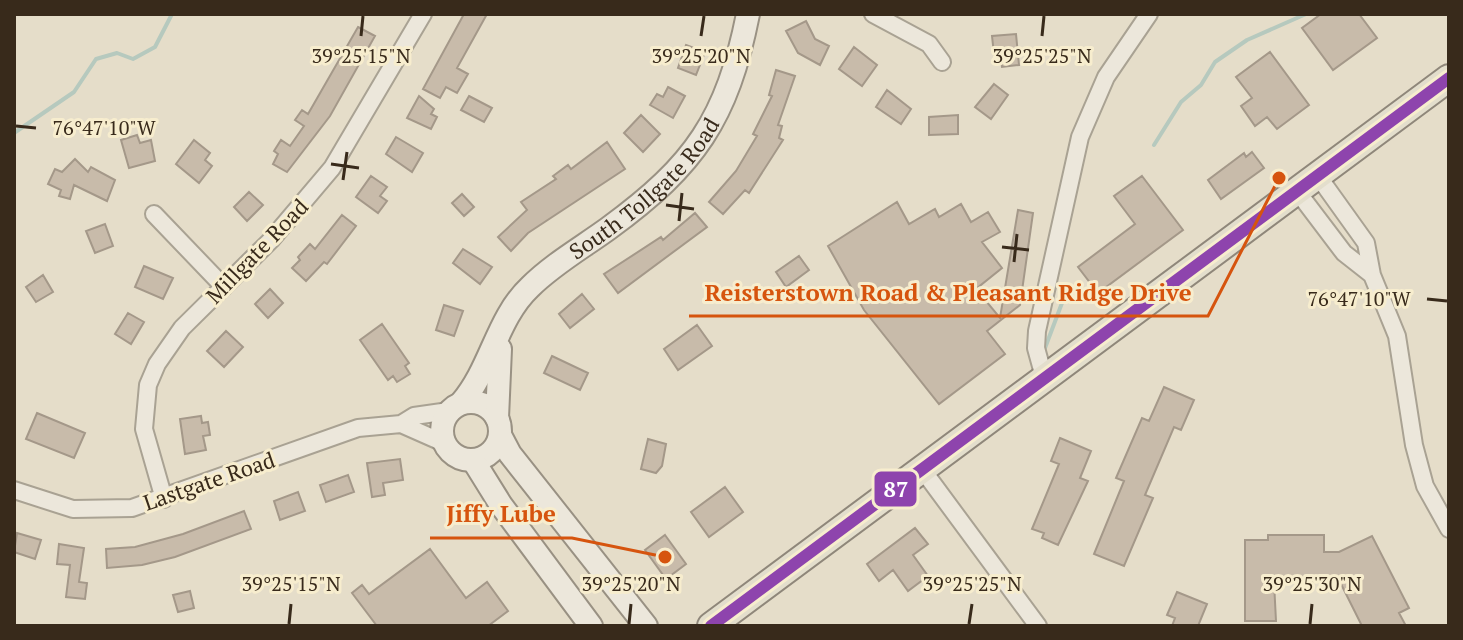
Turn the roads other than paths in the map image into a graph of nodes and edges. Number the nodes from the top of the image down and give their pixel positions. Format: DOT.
graph roads {
  1 [pos="423,14"];
  2 [pos="748,14"];
  3 [pos="873,14"];
  4 [pos="1149,14"];
  5 [pos="942,62"];
  6 [pos="1449,78"];
  7 [pos="1307,183"];
  8 [pos="154,214"];
  9 [pos="1372,275"];
  10 [pos="224,287"];
  11 [pos="499,336"];
  12 [pos="1044,377"];
  13 [pos="455,407"];
  14 [pos="401,424"];
  15 [pos="498,426"];
  16 [pos="444,443"];
  17 [pos="473,460"];
  18 [pos="922,469"];
  19 [pos="14,490"];
  20 [pos="164,499"];
  21 [pos="1449,529"];
  22 [pos="591,626"];
  23 [pos="646,626"];
  24 [pos="711,626"];
  25 [pos="1038,626"];
  1 -- 10 [label="street, Millgate Road"];
  2 -- 11 [label="street, South Tollgate Road"];
  3 -- 5 [label="street"];
  4 -- 12 [label="street"];
  6 -- 7 [label="main road"];
  7 -- 9 [label="street"];
  7 -- 9 [label="street"];
  7 -- 12 [label="main road"];
  8 -- 10 [label="street"];
  9 -- 21 [label="street"];
  10 -- 20 [label="street, Millgate Road"];
  11 -- 13 [label="street, South Tollgate Road"];
  11 -- 15 [label="street, South Tollgate Road"];
  12 -- 18 [label="main road"];
  13 -- 14 [label="street, Lastgate Road"];
  13 -- 15 [label="street"];
  13 -- 16 [label="street"];
  14 -- 16 [label="street, Lastgate Road"];
  14 -- 20 [label="street, Lastgate Road"];
  15 -- 17 [label="street"];
  15 -- 23 [label="street"];
  16 -- 17 [label="street"];
  17 -- 22 [label="street"];
  18 -- 24 [label="main road"];
  18 -- 25 [label="street"];
  19 -- 20 [label="street, Lastgate Road"];
}
